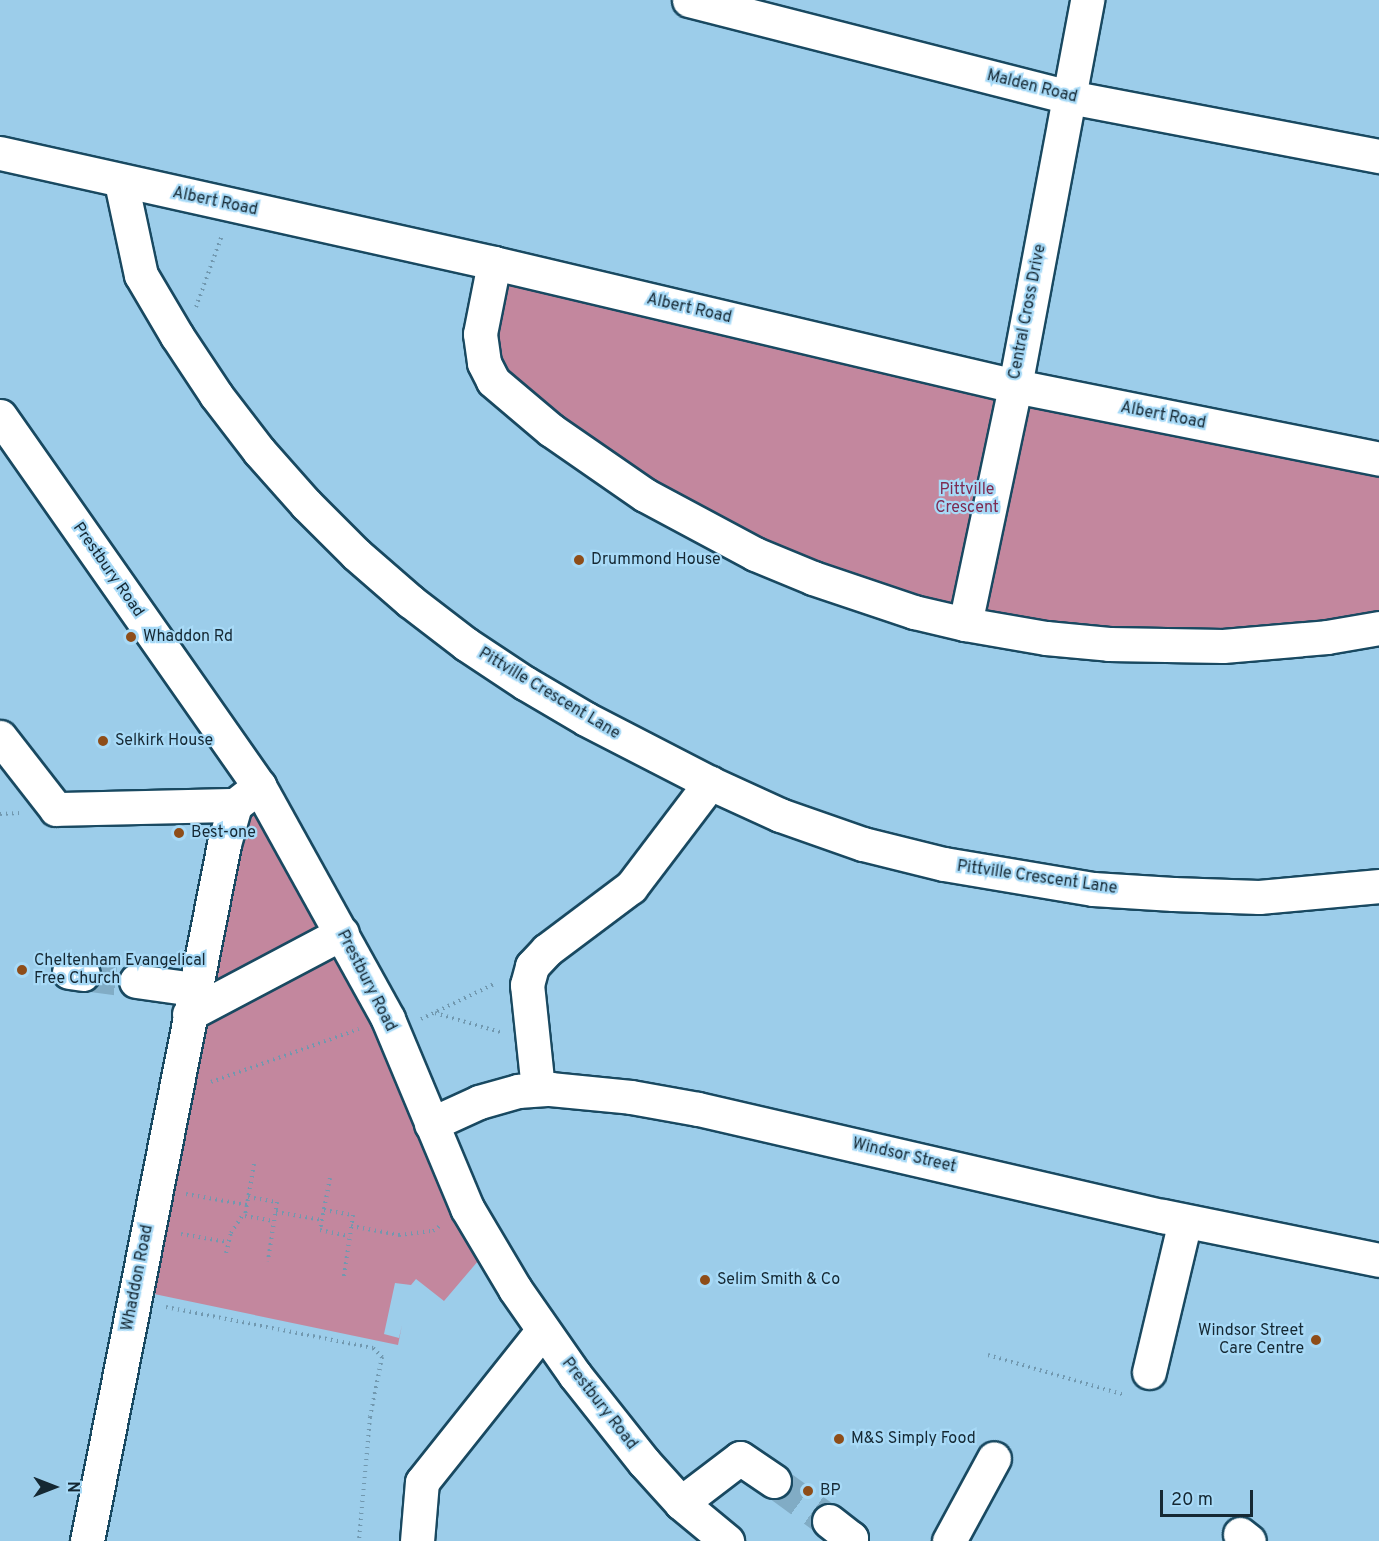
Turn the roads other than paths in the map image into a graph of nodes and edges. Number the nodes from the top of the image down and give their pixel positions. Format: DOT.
graph roads {
  1 [pos="689,0"];
  2 [pos="1088,0"];
  3 [pos="1068,97"];
  4 [pos="0,153"];
  5 [pos="1379,156"];
  6 [pos="121,182"];
  7 [pos="494,263"];
  8 [pos="1015,386"];
  9 [pos="0,416"];
  10 [pos="1379,459"];
  11 [pos="965,624"];
  12 [pos="1379,628"];
  13 [pos="0,737"];
  14 [pos="710,783"];
  15 [pos="247,795"];
  16 [pos="1379,885"];
  17 [pos="342,933"];
  18 [pos="136,981"];
  19 [pos="192,1002"];
  20 [pos="538,1089"];
  21 [pos="431,1124"];
  22 [pos="1185,1221"];
  23 [pos="1379,1260"];
  24 [pos="543,1330"];
  25 [pos="1149,1372"];
  26 [pos="994,1458"];
  27 [pos="774,1481"];
  28 [pos="681,1503"];
  29 [pos="87,1541"];
  30 [pos="417,1541"];
  31 [pos="727,1541"];
  32 [pos="949,1541"];
  1 -- 3 [label="street, Malden Road"];
  2 -- 3 [label="street, Central Cross Drive"];
  3 -- 5 [label="street, Malden Road"];
  3 -- 8 [label="street, Central Cross Drive"];
  4 -- 6 [label="street, Albert Road"];
  6 -- 7 [label="street, Albert Road"];
  6 -- 14 [label="street, Pittville Crescent Lane"];
  7 -- 8 [label="street, Albert Road"];
  7 -- 11 [label="street"];
  8 -- 10 [label="street, Albert Road"];
  8 -- 11 [label="street, Central Cross Drive"];
  9 -- 15 [label="street, Prestbury Road"];
  11 -- 12 [label="street"];
  13 -- 15 [label="street"];
  14 -- 16 [label="street, Pittville Crescent Lane"];
  14 -- 20 [label="street"];
  15 -- 17 [label="street, Prestbury Road"];
  15 -- 19 [label="street, Whaddon Road"];
  17 -- 19 [label="street"];
  17 -- 21 [label="street, Prestbury Road"];
  18 -- 19 [label="street"];
  19 -- 29 [label="street, Whaddon Road"];
  20 -- 21 [label="street, Windsor Street"];
  20 -- 22 [label="street, Windsor Street"];
  21 -- 24 [label="street, Prestbury Road"];
  22 -- 23 [label="street, Windsor Street"];
  22 -- 25 [label="street"];
  24 -- 28 [label="street, Prestbury Road"];
  24 -- 30 [label="street"];
  26 -- 32 [label="street"];
  27 -- 28 [label="street"];
  28 -- 31 [label="street, Prestbury Road"];
}
